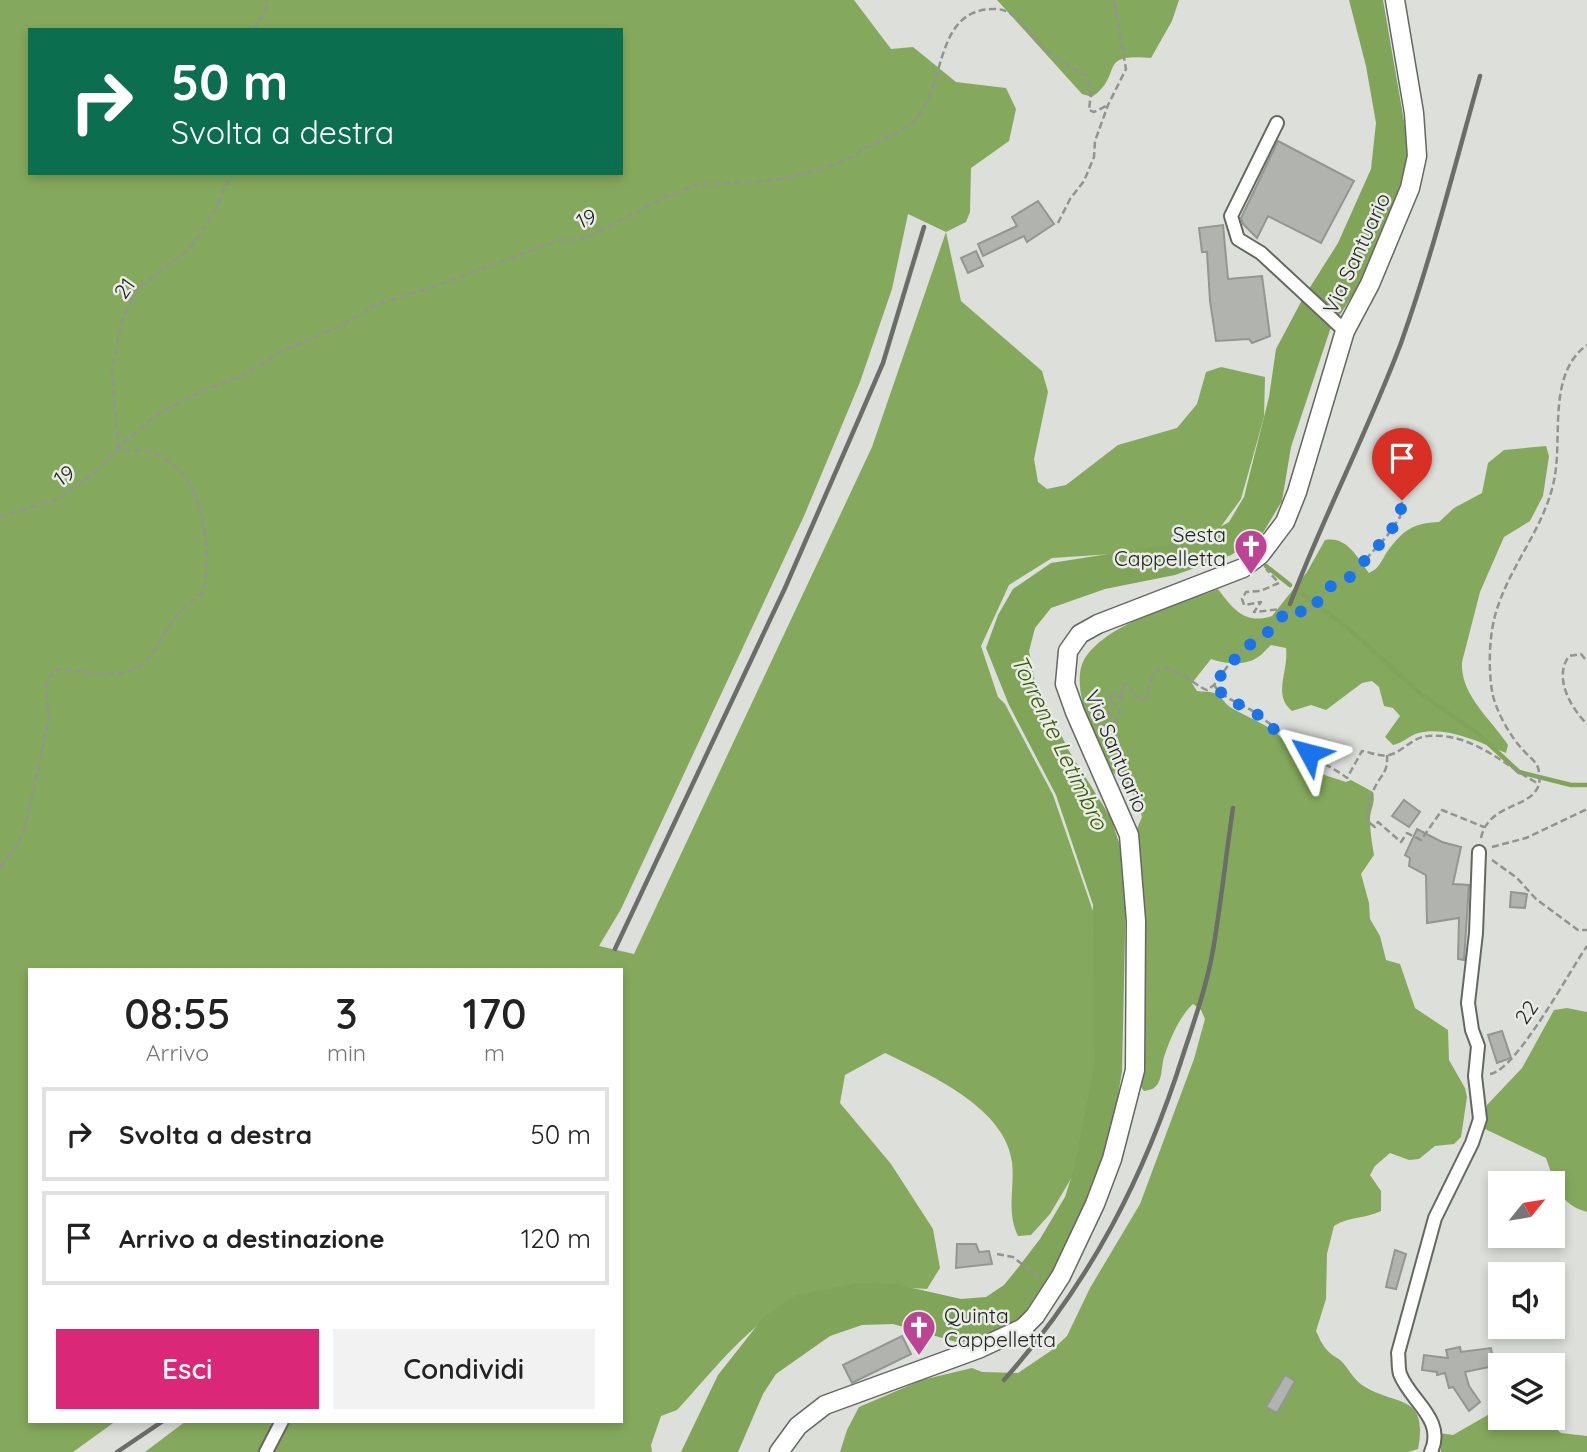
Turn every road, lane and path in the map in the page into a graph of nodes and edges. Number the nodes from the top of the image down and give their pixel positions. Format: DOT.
graph roads {
  1 [pos="267,0"];
  2 [pos="1114,0"];
  3 [pos="1395,0"];
  4 [pos="255,28"];
  5 [pos="1108,106"];
  6 [pos="1277,122"];
  7 [pos="230,175"];
  8 [pos="1058,223"];
  9 [pos="1345,331"];
  10 [pos="1587,345"];
  11 [pos="118,449"];
  12 [pos="1403,495"];
  13 [pos="0,517"];
  14 [pos="1253,561"];
  15 [pos="1284,612"];
  16 [pos="1585,659"];
  17 [pos="1214,685"];
  18 [pos="1587,724"];
  19 [pos="1100,728"];
  20 [pos="1387,755"];
  21 [pos="1538,784"];
  22 [pos="1587,809"];
  23 [pos="1484,827"];
  24 [pos="1480,856"];
  25 [pos="0,867"];
  26 [pos="1587,930"];
  27 [pos="1587,946"];
  28 [pos="1475,1076"];
  29 [pos="997,1254"];
  30 [pos="1048,1285"];
  31 [pos="281,1423"];
  32 [pos="266,1452"];
  33 [pos="779,1452"];
  34 [pos="1431,1452"];
  1 -- 4 [label="path"];
  2 -- 5 [label="path"];
  3 -- 9 [label="main road, Via Santuario"];
  5 -- 8 [label="path"];
  5 -- 11 [label="path, 19"];
  6 -- 9 [label="street"];
  7 -- 11 [label="path, 21"];
  9 -- 14 [label="main road, Via Santuario"];
  10 -- 21 [label="path"];
  11 -- 13 [label="path, 19"];
  11 -- 25 [label="path"];
  12 -- 15 [label="path"];
  14 -- 15 [label="path"];
  14 -- 33 [label="main road, Via Santuario"];
  15 -- 17 [label="path"];
  16 -- 18 [label="path"];
  17 -- 19 [label="path"];
  17 -- 20 [label="path"];
  20 -- 21 [label="path"];
  20 -- 23 [label="path"];
  21 -- 23 [label="path"];
  22 -- 24 [label="path"];
  23 -- 24 [label="path"];
  24 -- 26 [label="path"];
  24 -- 28 [label="street"];
  27 -- 28 [label="path, 22"];
  28 -- 34 [label="street"];
  29 -- 30 [label="path"];
  31 -- 32 [label="street"];
}
